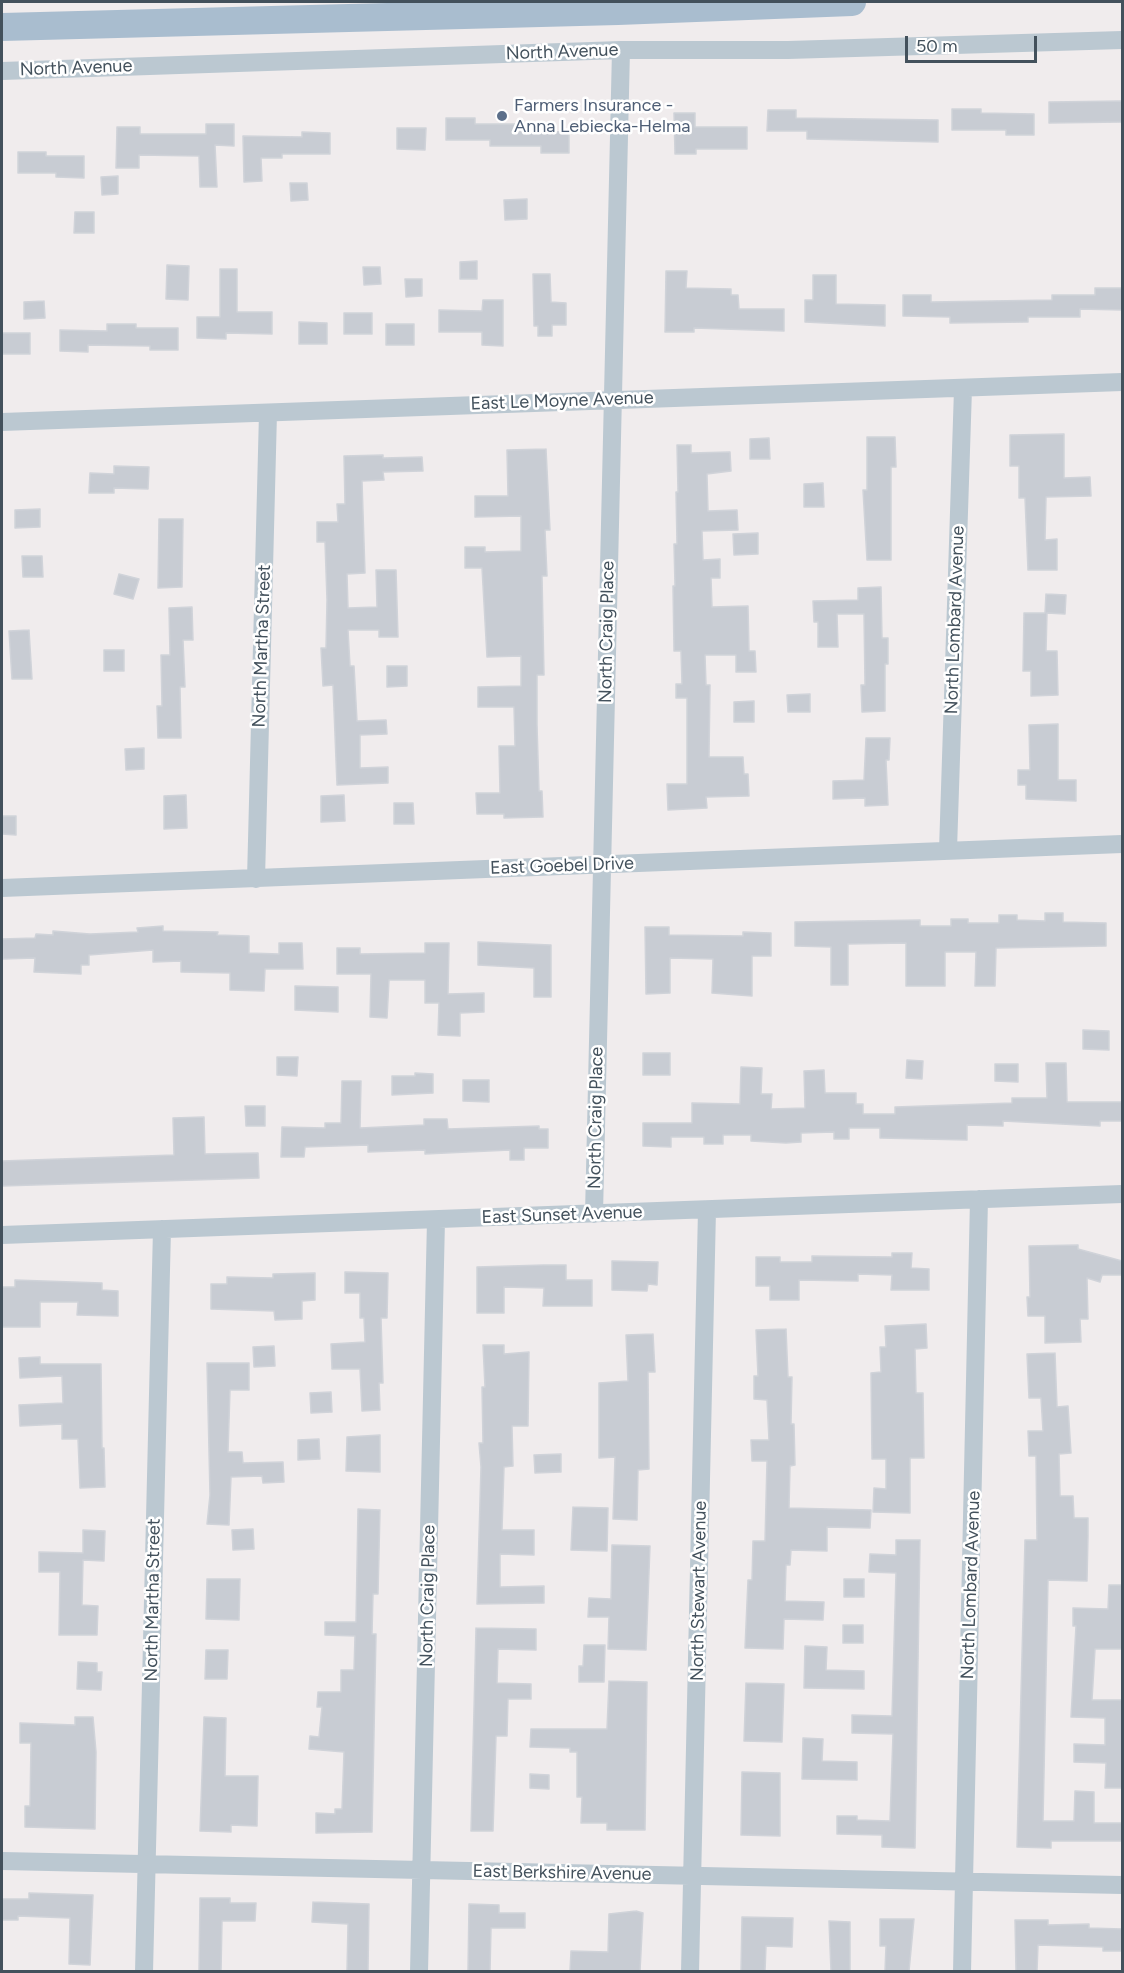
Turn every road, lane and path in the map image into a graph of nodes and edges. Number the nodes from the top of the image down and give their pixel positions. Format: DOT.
graph roads {
  1 [pos="852,2"];
  2 [pos="2,27"];
  3 [pos="1122,40"];
  4 [pos="621,50"];
  5 [pos="2,70"];
  6 [pos="1122,382"];
  7 [pos="963,389"];
  8 [pos="612,399"];
  9 [pos="268,413"];
  10 [pos="2,422"];
  11 [pos="1122,844"];
  12 [pos="948,850"];
  13 [pos="602,864"];
  14 [pos="256,879"];
  15 [pos="2,888"];
  16 [pos="1122,1194"];
  17 [pos="979,1199"];
  18 [pos="707,1210"];
  19 [pos="594,1214"];
  20 [pos="436,1220"];
  21 [pos="162,1229"];
  22 [pos="2,1235"];
  23 [pos="2,1861"];
  24 [pos="147,1864"];
  25 [pos="421,1870"];
  26 [pos="692,1876"];
  27 [pos="964,1881"];
  28 [pos="1122,1885"];
  29 [pos="144,1971"];
  30 [pos="419,1971"];
  31 [pos="690,1971"];
  32 [pos="962,1971"];
  1 -- 2 [label="main road"];
  3 -- 4 [label="street, North Avenue"];
  4 -- 5 [label="street, North Avenue"];
  4 -- 8 [label="street, North Craig Place"];
  6 -- 7 [label="street, East Le Moyne Avenue"];
  7 -- 8 [label="street, East Le Moyne Avenue"];
  7 -- 12 [label="street, North Lombard Avenue"];
  8 -- 9 [label="street, East Le Moyne Avenue"];
  8 -- 13 [label="street, North Craig Place"];
  9 -- 10 [label="street, East Le Moyne Avenue"];
  9 -- 14 [label="street, North Martha Street"];
  11 -- 12 [label="street, East Goebel Drive"];
  12 -- 13 [label="street, East Goebel Drive"];
  13 -- 14 [label="street, East Goebel Drive"];
  13 -- 19 [label="street, North Craig Place"];
  14 -- 15 [label="street, East Goebel Drive"];
  16 -- 17 [label="street, East Sunset Avenue"];
  17 -- 18 [label="street, East Sunset Avenue"];
  17 -- 27 [label="street, North Lombard Avenue"];
  18 -- 19 [label="street, East Sunset Avenue"];
  18 -- 26 [label="street, North Stewart Avenue"];
  19 -- 20 [label="street, East Sunset Avenue"];
  20 -- 21 [label="street, East Sunset Avenue"];
  20 -- 25 [label="street, North Craig Place"];
  21 -- 22 [label="street, East Sunset Avenue"];
  21 -- 24 [label="street, North Martha Street"];
  23 -- 24 [label="street, East Berkshire Avenue"];
  24 -- 25 [label="street, East Berkshire Avenue"];
  24 -- 29 [label="street, North Martha Street"];
  25 -- 26 [label="street, East Berkshire Avenue"];
  25 -- 30 [label="street, North Craig Place"];
  26 -- 27 [label="street, East Berkshire Avenue"];
  26 -- 31 [label="street, North Stewart Avenue"];
  27 -- 28 [label="street, East Berkshire Avenue"];
  27 -- 32 [label="street, North Lombard Avenue"];
}
